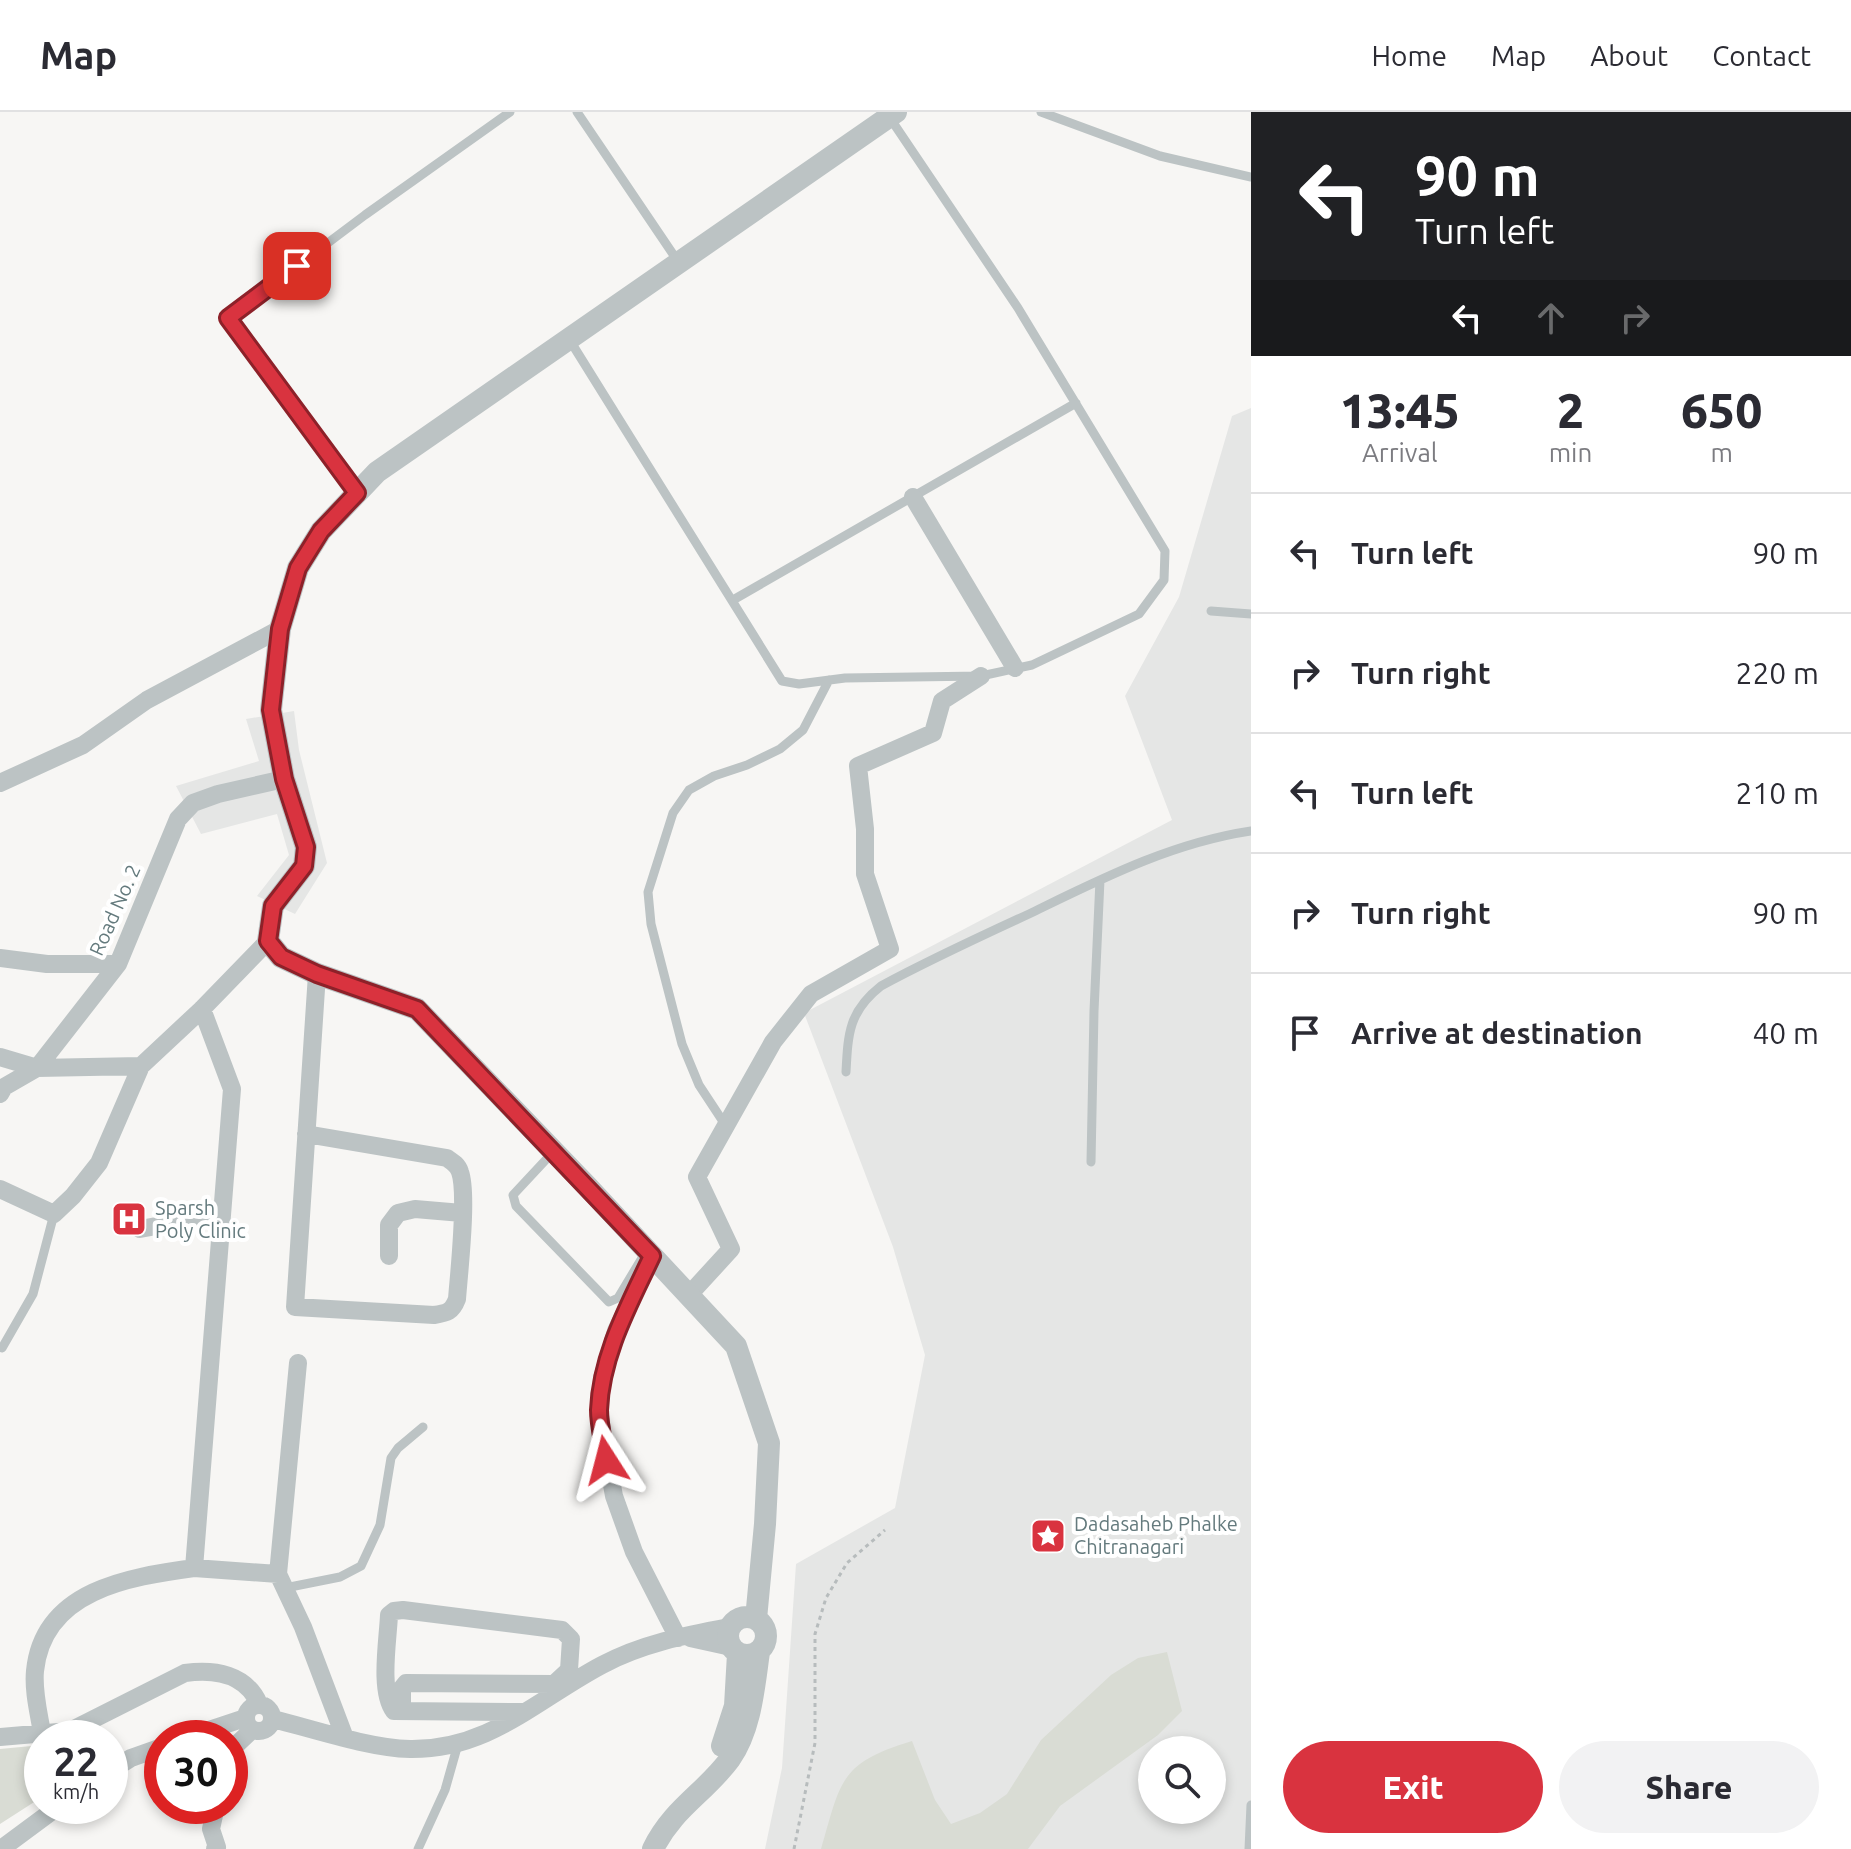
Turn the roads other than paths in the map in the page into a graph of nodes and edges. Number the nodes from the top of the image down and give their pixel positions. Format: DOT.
graph roads {
  1 [pos="510,112"];
  2 [pos="577,112"];
  3 [pos="1041,112"];
  4 [pos="893,115"];
  5 [pos="1251,177"];
  6 [pos="679,263"];
  7 [pos="569,339"];
  8 [pos="1076,403"];
  9 [pos="357,493"];
  10 [pos="913,497"];
  11 [pos="733,600"];
  12 [pos="1211,611"];
  13 [pos="1251,614"];
  14 [pos="280,629"];
  15 [pos="1015,668"];
  16 [pos="981,676"];
  17 [pos="829,680"];
  18 [pos="284,779"];
  19 [pos="0,783"];
  20 [pos="1251,831"];
  21 [pos="1100,880"];
  22 [pos="268,941"];
  23 [pos="0,958"];
  24 [pos="118,964"];
  25 [pos="317,974"];
  26 [pos="202,1009"];
  27 [pos="0,1057"];
  28 [pos="141,1066"];
  29 [pos="37,1068"];
  30 [pos="846,1072"];
  31 [pos="0,1094"];
  32 [pos="726,1126"];
  33 [pos="306,1134"];
  34 [pos="554,1151"];
  35 [pos="1091,1162"];
  36 [pos="0,1189"];
  37 [pos="462,1213"];
  38 [pos="54,1214"];
  39 [pos="222,1214"];
  40 [pos="140,1229"];
  41 [pos="650,1254"];
  42 [pos="389,1256"];
  43 [pos="688,1296"];
  44 [pos="2,1348"];
  45 [pos="298,1363"];
  46 [pos="423,1427"];
  47 [pos="194,1568"];
  48 [pos="281,1581"];
  49 [pos="756,1619"];
  50 [pos="681,1637"];
  51 [pos="739,1645"];
  52 [pos="259,1704"];
  53 [pos="402,1711"];
  54 [pos="524,1712"];
  55 [pos="273,1719"];
  56 [pos="40,1720"];
  57 [pos="92,1720"];
  58 [pos="249,1724"];
  59 [pos="24,1735"];
  60 [pos="0,1737"];
  61 [pos="345,1738"];
  62 [pos="458,1744"];
  63 [pos="1251,1805"];
  64 [pos="35,1824"];
  65 [pos="212,1824"];
  66 [pos="1,1849"];
  67 [pos="215,1849"];
  68 [pos="418,1849"];
  69 [pos="653,1849"];
  70 [pos="1249,1849"];
  1 -- 9 [label="lane"];
  2 -- 6 [label="lane"];
  3 -- 5 [label="lane"];
  4 -- 6 [label="street"];
  4 -- 8 [label="lane"];
  6 -- 7 [label="street"];
  7 -- 9 [label="street"];
  7 -- 11 [label="lane"];
  8 -- 10 [label="lane"];
  8 -- 15 [label="lane"];
  9 -- 14 [label="street"];
  10 -- 11 [label="lane"];
  10 -- 15 [label="street"];
  11 -- 17 [label="lane"];
  12 -- 13 [label="lane"];
  14 -- 18 [label="street"];
  14 -- 19 [label="street"];
  15 -- 16 [label="lane"];
  16 -- 17 [label="lane"];
  16 -- 32 [label="street"];
  17 -- 32 [label="lane"];
  18 -- 22 [label="street"];
  18 -- 24 [label="street, Road No. 2"];
  20 -- 21 [label="lane"];
  21 -- 30 [label="lane"];
  21 -- 35 [label="lane"];
  22 -- 25 [label="street"];
  22 -- 26 [label="street"];
  23 -- 24 [label="street"];
  24 -- 29 [label="street, Road No. 2"];
  25 -- 33 [label="street"];
  25 -- 34 [label="street"];
  26 -- 28 [label="street"];
  26 -- 39 [label="street"];
  27 -- 29 [label="street"];
  28 -- 29 [label="street"];
  28 -- 38 [label="street"];
  29 -- 31 [label="street, Road No. 2"];
  32 -- 43 [label="street"];
  33 -- 37 [label="street"];
  33 -- 37 [label="street"];
  34 -- 41 [label="street"];
  34 -- 41 [label="lane"];
  36 -- 38 [label="street"];
  37 -- 42 [label="street"];
  38 -- 44 [label="lane"];
  39 -- 40 [label="street"];
  39 -- 47 [label="street"];
  41 -- 43 [label="street"];
  41 -- 50 [label="street"];
  43 -- 49 [label="street"];
  45 -- 48 [label="street"];
  46 -- 48 [label="lane"];
  47 -- 48 [label="street"];
  47 -- 56 [label="street"];
  48 -- 61 [label="street"];
  49 -- 51 [label="street"];
  49 -- 51 [label="street"];
  50 -- 51 [label="street"];
  50 -- 54 [label="street"];
  51 -- 69 [label="street"];
  52 -- 55 [label="street"];
  52 -- 57 [label="street"];
  52 -- 58 [label="street"];
  53 -- 53 [label="street"];
  53 -- 54 [label="street"];
  54 -- 62 [label="street"];
  55 -- 58 [label="street"];
  55 -- 61 [label="street"];
  59 -- 60 [label="street"];
  61 -- 62 [label="street"];
  62 -- 68 [label="lane"];
  63 -- 70 [label="lane"];
  64 -- 66 [label="street"];
  65 -- 67 [label="street"];
}
